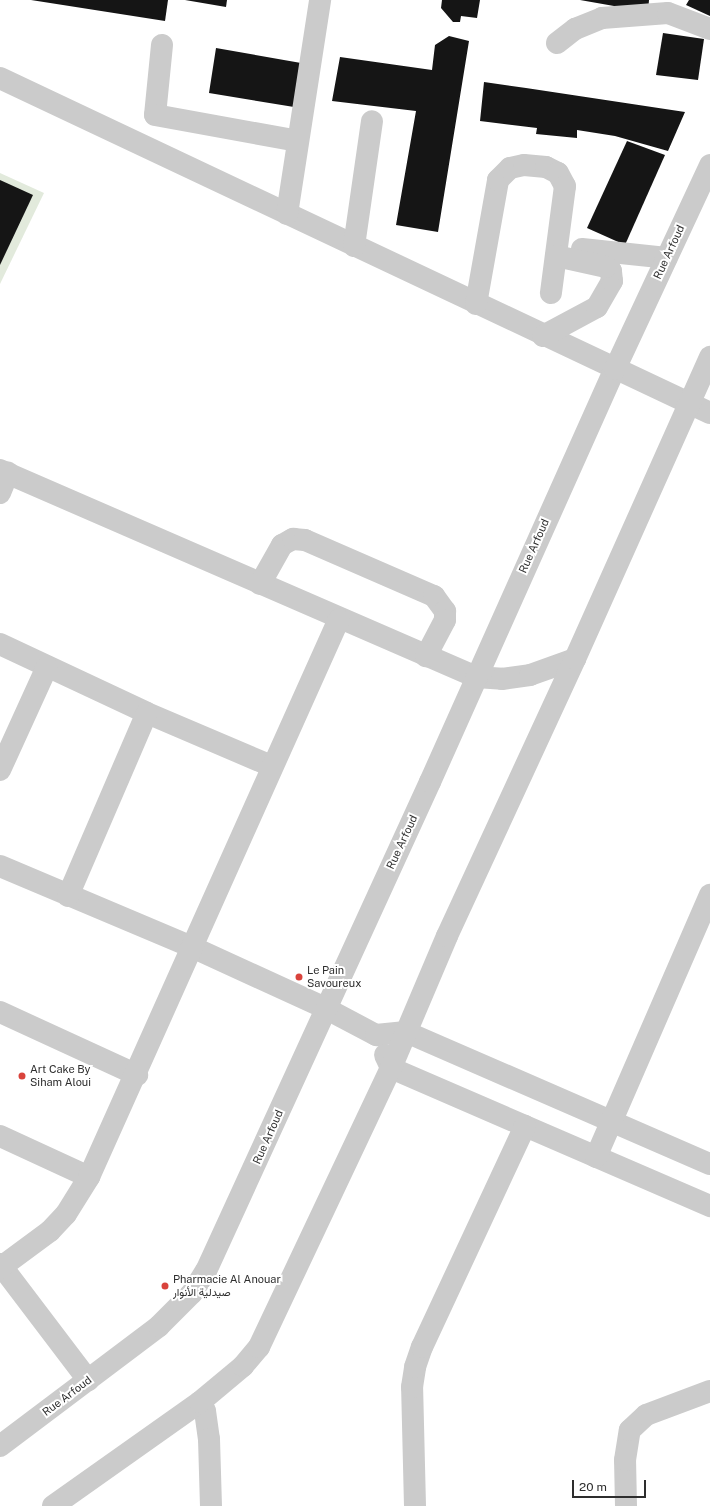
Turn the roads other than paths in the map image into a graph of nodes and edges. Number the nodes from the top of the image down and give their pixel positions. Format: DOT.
graph roads {
  1 [pos="320,0"];
  2 [pos="710,29"];
  3 [pos="558,43"];
  4 [pos="162,45"];
  5 [pos="0,78"];
  6 [pos="372,121"];
  7 [pos="298,141"];
  8 [pos="710,165"];
  9 [pos="287,214"];
  10 [pos="354,246"];
  11 [pos="557,251"];
  12 [pos="667,258"];
  13 [pos="551,293"];
  14 [pos="476,304"];
  15 [pos="543,336"];
  16 [pos="710,357"];
  17 [pos="615,369"];
  18 [pos="688,402"];
  19 [pos="710,413"];
  20 [pos="4,472"];
  21 [pos="0,493"];
  22 [pos="260,584"];
  23 [pos="339,619"];
  24 [pos="0,644"];
  25 [pos="426,656"];
  26 [pos="575,659"];
  27 [pos="47,667"];
  28 [pos="476,677"];
  29 [pos="147,713"];
  30 [pos="271,766"];
  31 [pos="0,770"];
  32 [pos="0,866"];
  33 [pos="710,895"];
  34 [pos="68,896"];
  35 [pos="192,947"];
  36 [pos="325,1008"];
  37 [pos="0,1012"];
  38 [pos="406,1032"];
  39 [pos="376,1035"];
  40 [pos="391,1068"];
  41 [pos="137,1075"];
  42 [pos="610,1121"];
  43 [pos="524,1126"];
  44 [pos="0,1136"];
  45 [pos="596,1156"];
  46 [pos="710,1164"];
  47 [pos="89,1176"];
  48 [pos="710,1206"];
  49 [pos="1,1266"];
  50 [pos="88,1380"];
  51 [pos="710,1391"];
  52 [pos="200,1402"];
  53 [pos="0,1446"];
  54 [pos="52,1506"];
  55 [pos="211,1506"];
  56 [pos="415,1506"];
  57 [pos="626,1506"];
  1 -- 7 [label="street"];
  2 -- 3 [label="street"];
  4 -- 7 [label="street"];
  5 -- 9 [label="street"];
  6 -- 10 [label="street"];
  7 -- 9 [label="street"];
  8 -- 12 [label="street, Rue Arfoud"];
  9 -- 10 [label="street"];
  10 -- 14 [label="street"];
  11 -- 12 [label="street"];
  11 -- 13 [label="street"];
  11 -- 14 [label="street"];
  11 -- 15 [label="street"];
  12 -- 17 [label="street, Rue Arfoud"];
  14 -- 15 [label="street"];
  15 -- 17 [label="street"];
  16 -- 18 [label="street"];
  17 -- 18 [label="street"];
  17 -- 28 [label="street, Rue Arfoud"];
  18 -- 19 [label="street"];
  18 -- 26 [label="street"];
  20 -- 21 [label="street"];
  20 -- 22 [label="street"];
  22 -- 23 [label="street"];
  22 -- 25 [label="street"];
  23 -- 25 [label="street"];
  23 -- 30 [label="street"];
  24 -- 27 [label="street"];
  25 -- 28 [label="street"];
  26 -- 28 [label="street"];
  26 -- 38 [label="street"];
  27 -- 29 [label="street"];
  27 -- 31 [label="street"];
  28 -- 36 [label="street, Rue Arfoud"];
  29 -- 30 [label="street"];
  29 -- 34 [label="street"];
  30 -- 35 [label="street"];
  32 -- 34 [label="street"];
  33 -- 42 [label="street"];
  34 -- 35 [label="street"];
  35 -- 36 [label="street"];
  35 -- 41 [label="street"];
  36 -- 39 [label="street"];
  36 -- 50 [label="street, Rue Arfoud"];
  37 -- 41 [label="street"];
  38 -- 39 [label="street"];
  38 -- 40 [label="street"];
  38 -- 42 [label="street"];
  39 -- 40 [label="street"];
  40 -- 43 [label="street"];
  40 -- 52 [label="street"];
  41 -- 47 [label="street"];
  42 -- 45 [label="street"];
  42 -- 46 [label="street"];
  43 -- 45 [label="street"];
  43 -- 56 [label="street"];
  44 -- 47 [label="street"];
  45 -- 48 [label="street"];
  47 -- 49 [label="street"];
  49 -- 50 [label="street"];
  50 -- 53 [label="street, Rue Arfoud"];
  51 -- 57 [label="street"];
  52 -- 54 [label="street"];
  52 -- 55 [label="street"];
}
